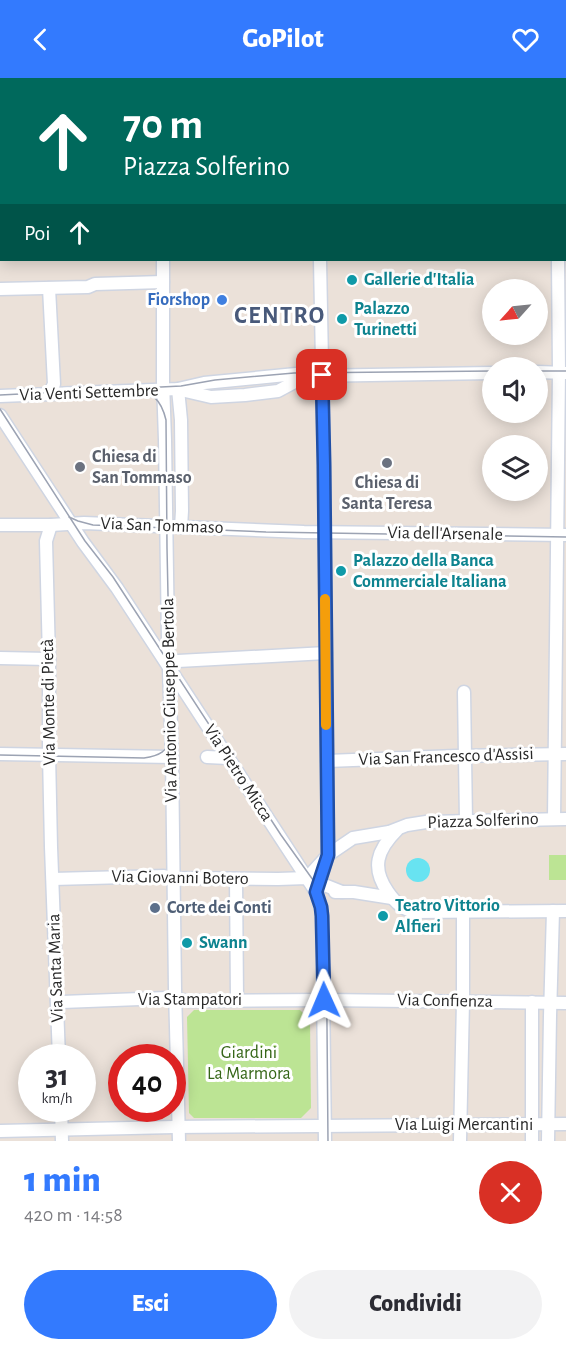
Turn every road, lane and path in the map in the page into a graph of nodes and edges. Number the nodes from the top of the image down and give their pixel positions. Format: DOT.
graph roads {
  1 [pos="163,261"];
  2 [pos="320,261"];
  3 [pos="562,261"];
  4 [pos="163,282"];
  5 [pos="49,288"];
  6 [pos="0,289"];
  7 [pos="562,372"];
  8 [pos="482,373"];
  9 [pos="322,375"];
  10 [pos="307,376"];
  11 [pos="178,389"];
  12 [pos="164,390"];
  13 [pos="49,394"];
  14 [pos="0,396"];
  15 [pos="0,415"];
  16 [pos="71,524"];
  17 [pos="0,525"];
  18 [pos="51,525"];
  19 [pos="166,526"];
  20 [pos="181,527"];
  21 [pos="324,532"];
  22 [pos="561,536"];
  23 [pos="326,653"];
  24 [pos="0,658"];
  25 [pos="49,659"];
  26 [pos="169,668"];
  27 [pos="464,692"];
  28 [pos="0,754"];
  29 [pos="561,754"];
  30 [pos="49,756"];
  31 [pos="465,756"];
  32 [pos="172,757"];
  33 [pos="207,757"];
  34 [pos="228,758"];
  35 [pos="327,760"];
  36 [pos="560,819"];
  37 [pos="466,821"];
  38 [pos="400,827"];
  39 [pos="328,855"];
  40 [pos="173,878"];
  41 [pos="53,879"];
  42 [pos="236,879"];
  43 [pos="314,884"];
  44 [pos="392,898"];
  45 [pos="463,911"];
  46 [pos="560,911"];
  47 [pos="57,1000"];
  48 [pos="175,1000"];
  49 [pos="237,1000"];
  50 [pos="324,1000"];
  51 [pos="463,1001"];
  52 [pos="532,1002"];
  53 [pos="550,1003"];
  54 [pos="566,1003"];
  55 [pos="59,1044"];
  56 [pos="460,1124"];
  57 [pos="532,1124"];
  58 [pos="566,1124"];
  59 [pos="548,1125"];
  60 [pos="326,1126"];
  61 [pos="179,1127"];
  62 [pos="0,1131"];
  63 [pos="62,1135"];
  64 [pos="180,1141"];
  65 [pos="325,1141"];
  66 [pos="460,1141"];
  67 [pos="532,1141"];
  68 [pos="548,1141"];
  1 -- 4 [label="street, Via Antonio Giuseppe Bertola"];
  2 -- 9 [label="street"];
  3 -- 7 [label="street"];
  4 -- 5 [label="street"];
  4 -- 12 [label="street, Via Antonio Giuseppe Bertola"];
  5 -- 6 [label="street"];
  5 -- 13 [label="street"];
  7 -- 22 [label="street"];
  8 -- 9 [label="street, Via Venti Settembre"];
  9 -- 10 [label="street, Via Venti Settembre"];
  9 -- 21 [label="street"];
  10 -- 11 [label="street, Via Venti Settembre"];
  10 -- 11 [label="street, Via Venti Settembre"];
  11 -- 12 [label="street, Via Venti Settembre"];
  11 -- 20 [label="street"];
  12 -- 13 [label="street, Via Venti Settembre"];
  12 -- 19 [label="street, Via Antonio Giuseppe Bertola"];
  13 -- 14 [label="street, Via Venti Settembre"];
  15 -- 16 [label="street, Via Pietro Micca"];
  16 -- 18 [label="street, Via San Tommaso"];
  16 -- 19 [label="street, Via San Tommaso"];
  16 -- 26 [label="street, Via Pietro Micca"];
  17 -- 18 [label="street, Via San Tommaso"];
  18 -- 25 [label="street, Via Monte di Pietà"];
  19 -- 20 [label="street, Via San Tommaso"];
  19 -- 26 [label="street, Via Antonio Giuseppe Bertola"];
  20 -- 21 [label="street, Via San Tommaso"];
  21 -- 22 [label="street, Via dell'Arsenale"];
  21 -- 23 [label="street"];
  22 -- 29 [label="street"];
  23 -- 26 [label="street"];
  23 -- 35 [label="street"];
  24 -- 25 [label="street"];
  25 -- 30 [label="street, Via Monte di Pietà"];
  26 -- 32 [label="street, Via Antonio Giuseppe Bertola"];
  26 -- 34 [label="street, Via Pietro Micca"];
  27 -- 31 [label="street"];
  28 -- 30 [label="street"];
  29 -- 31 [label="street, Via San Francesco d'Assisi"];
  29 -- 36 [label="street"];
  30 -- 32 [label="street"];
  30 -- 41 [label="street, Via Monte di Pietà"];
  31 -- 35 [label="street, Via San Francesco d'Assisi"];
  31 -- 37 [label="street"];
  32 -- 40 [label="street, Via Antonio Giuseppe Bertola"];
  33 -- 34 [label="street"];
  34 -- 43 [label="street, Via Pietro Micca"];
  35 -- 39 [label="street"];
  36 -- 37 [label="street, Piazza Solferino"];
  37 -- 38 [label="street, Piazza Solferino"];
  38 -- 39 [label="street, Piazza Solferino"];
  38 -- 44 [label="street"];
  39 -- 43 [label="street"];
  40 -- 41 [label="street, Via Giovanni Botero"];
  40 -- 42 [label="street, Via Giovanni Botero"];
  40 -- 48 [label="street, Via Antonio Giuseppe Bertola"];
  41 -- 47 [label="street, Via Santa Maria"];
  42 -- 43 [label="street, Via Giovanni Botero"];
  42 -- 49 [label="street"];
  43 -- 44 [label="street"];
  43 -- 50 [label="street"];
  44 -- 45 [label="street"];
  45 -- 46 [label="street"];
  45 -- 51 [label="street"];
  46 -- 53 [label="street"];
  47 -- 48 [label="street, Via Stampatori"];
  47 -- 55 [label="street, Via Santa Maria"];
  48 -- 49 [label="street, Via Stampatori"];
  48 -- 61 [label="street, Via Antonio Giuseppe Bertola"];
  49 -- 50 [label="street, Via Stampatori"];
  50 -- 51 [label="street, Via Confienza"];
  50 -- 60 [label="street"];
  51 -- 52 [label="street, Via Confienza"];
  51 -- 56 [label="street"];
  52 -- 53 [label="street, Via Confienza"];
  52 -- 57 [label="street"];
  53 -- 54 [label="street, Via Confienza"];
  53 -- 59 [label="street"];
  56 -- 57 [label="street, Via Luigi Mercantini"];
  56 -- 60 [label="street, Via Luigi Mercantini"];
  56 -- 66 [label="street"];
  57 -- 59 [label="street, Via Luigi Mercantini"];
  57 -- 67 [label="street"];
  58 -- 59 [label="street, Via Luigi Mercantini"];
  59 -- 68 [label="street"];
  60 -- 61 [label="street, Via Luigi Mercantini"];
  60 -- 65 [label="street"];
  61 -- 63 [label="street, Via Luigi Mercantini"];
  61 -- 64 [label="street, Via Antonio Giuseppe Bertola"];
  62 -- 63 [label="street, Via Luigi Mercantini"];
}
